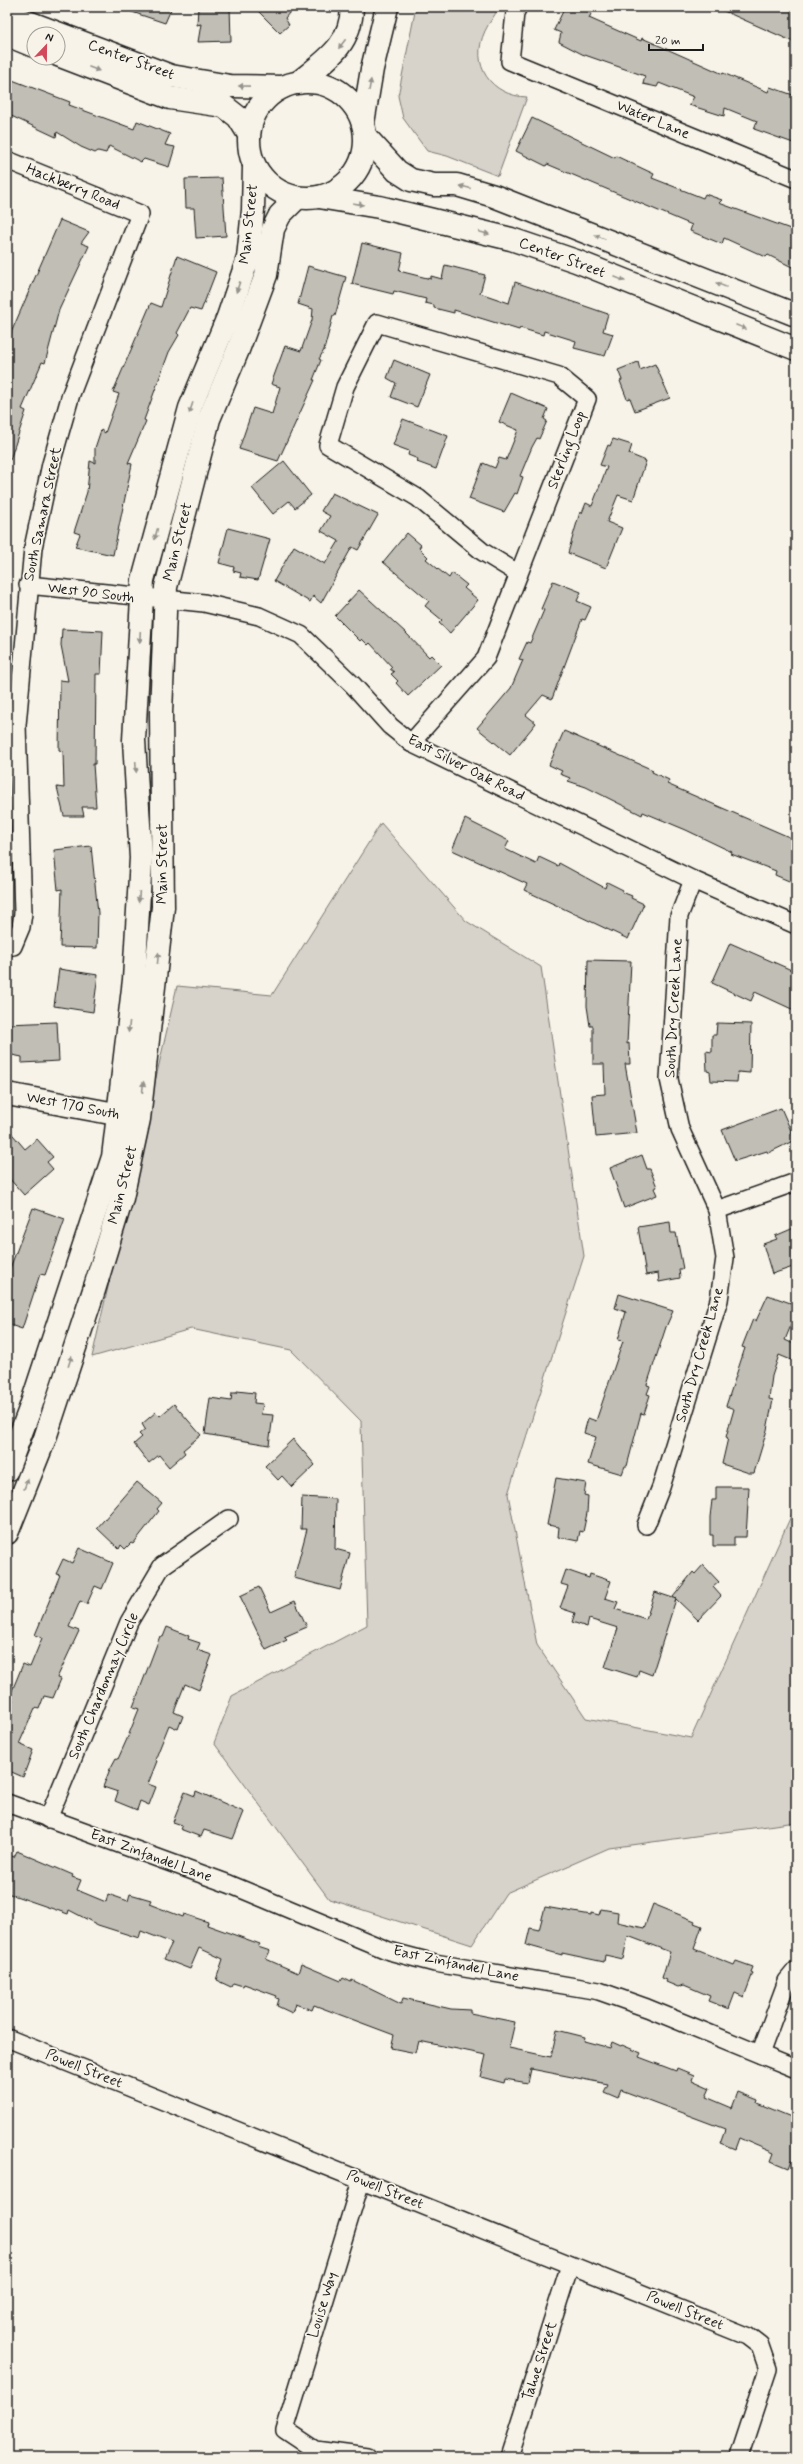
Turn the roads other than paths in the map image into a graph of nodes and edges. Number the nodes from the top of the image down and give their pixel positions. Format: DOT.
graph roads {
  1 [pos="352,7"];
  2 [pos="387,7"];
  3 [pos="518,7"];
  4 [pos="7,14"];
  5 [pos="7,35"];
  6 [pos="26,43"];
  7 [pos="66,58"];
  8 [pos="291,85"];
  9 [pos="364,130"];
  10 [pos="248,134"];
  11 [pos="7,160"];
  12 [pos="254,166"];
  13 [pos="796,179"];
  14 [pos="319,197"];
  15 [pos="297,198"];
  16 [pos="140,214"];
  17 [pos="796,315"];
  18 [pos="796,349"];
  19 [pos="519,574"];
  20 [pos="28,585"];
  21 [pos="154,600"];
  22 [pos="12,725"];
  23 [pos="411,744"];
  24 [pos="693,880"];
  25 [pos="796,925"];
  26 [pos="10,946"];
  27 [pos="7,1094"];
  28 [pos="118,1115"];
  29 [pos="139,1119"];
  30 [pos="796,1182"];
  31 [pos="717,1210"];
  32 [pos="7,1470"];
  33 [pos="228,1519"];
  34 [pos="646,1525"];
  35 [pos="7,1533"];
  36 [pos="7,1803"];
  37 [pos="48,1819"];
  38 [pos="796,1970"];
  39 [pos="7,2038"];
  40 [pos="760,2054"];
  41 [pos="796,2069"];
  42 [pos="361,2181"];
  43 [pos="570,2265"];
  44 [pos="368,2457"];
  45 [pos="509,2457"];
  46 [pos="739,2457"];
  1 -- 8 [label="street, one-way"];
  9 -- 2 [label="street, one-way"];
  3 -- 13 [label="street, Water Lane"];
  8 -- 4 [label="street, Center Street, one-way"];
  5 -- 6 [label="street"];
  7 -- 10 [label="street, Center Street, one-way"];
  8 -- 9 [label="street"];
  8 -- 10 [label="street"];
  9 -- 14 [label="street"];
  17 -- 9 [label="street, one-way"];
  10 -- 12 [label="street"];
  11 -- 16 [label="street, Hackberry Road"];
  12 -- 15 [label="street"];
  12 -- 21 [label="street, Main Street, one-way"];
  14 -- 15 [label="street"];
  14 -- 18 [label="street, Center Street, one-way"];
  15 -- 21 [label="street, Main Street"];
  16 -- 20 [label="street, South Samara Street"];
  19 -- 19 [label="street, Sterling Loop"];
  19 -- 23 [label="street"];
  20 -- 21 [label="street, West 90 South"];
  20 -- 22 [label="street, South Samara Street"];
  21 -- 23 [label="street, East Silver Oak Road"];
  21 -- 28 [label="street, Main Street, one-way"];
  29 -- 21 [label="street, Main Street, one-way"];
  22 -- 26 [label="street, South Samara Street"];
  23 -- 24 [label="street, East Silver Oak Road"];
  24 -- 25 [label="street, East Silver Oak Road"];
  24 -- 31 [label="street, South Dry Creek Lane"];
  27 -- 28 [label="street, West 170 South"];
  28 -- 29 [label="street, West 170 South"];
  28 -- 32 [label="street, Main Street"];
  35 -- 29 [label="street, Main Street, one-way"];
  30 -- 31 [label="street"];
  31 -- 34 [label="street, South Dry Creek Lane"];
  33 -- 37 [label="street, South Chardonnay Circle"];
  36 -- 37 [label="street, East Zinfandel Lane"];
  37 -- 40 [label="street, East Zinfandel Lane"];
  38 -- 40 [label="street"];
  39 -- 42 [label="street, Powell Street"];
  40 -- 41 [label="street, East Zinfandel Lane"];
  42 -- 43 [label="street, Powell Street"];
  42 -- 44 [label="street, Louise Way"];
  43 -- 45 [label="street, Tahoe Street"];
  43 -- 46 [label="street, Powell Street"];
}
